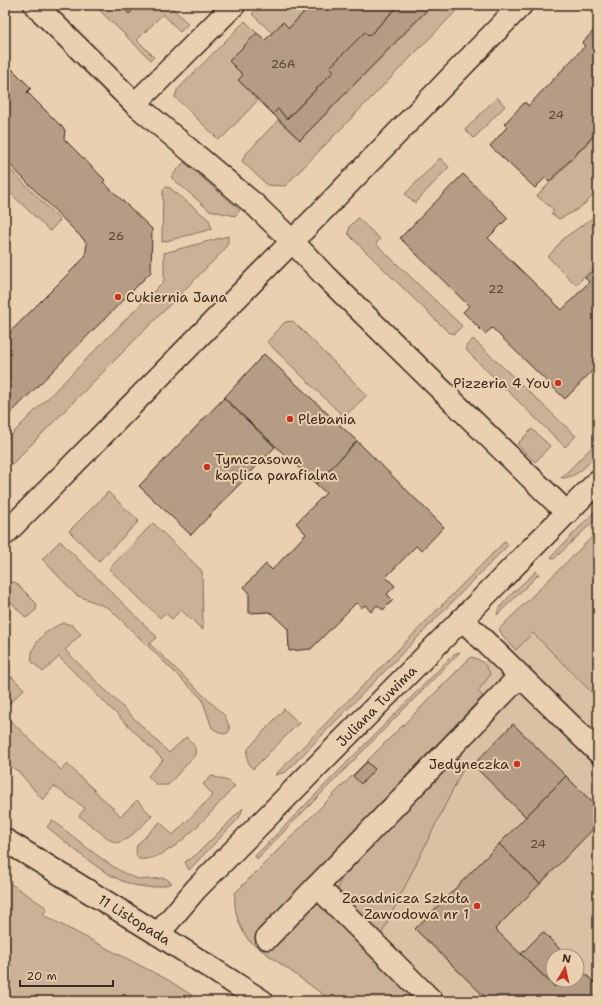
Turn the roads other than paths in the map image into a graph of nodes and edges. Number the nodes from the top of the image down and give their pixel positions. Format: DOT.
graph roads {
  1 [pos="35,5"];
  2 [pos="234,5"];
  3 [pos="521,5"];
  4 [pos="135,104"];
  5 [pos="292,241"];
  6 [pos="598,481"];
  7 [pos="567,513"];
  8 [pos="5,534"];
  9 [pos="462,619"];
  10 [pos="520,676"];
  11 [pos="598,752"];
  12 [pos="5,840"];
  13 [pos="317,886"];
  14 [pos="158,934"];
  15 [pos="267,938"];
  16 [pos="262,1001"];
  17 [pos="432,1001"];
  1 -- 4 [label="street"];
  2 -- 4 [label="street"];
  3 -- 5 [label="street"];
  4 -- 5 [label="street"];
  5 -- 7 [label="street"];
  5 -- 8 [label="street"];
  6 -- 7 [label="street, Juliana Tuwima"];
  7 -- 9 [label="street, Juliana Tuwima"];
  9 -- 10 [label="street"];
  9 -- 14 [label="street, Juliana Tuwima"];
  10 -- 11 [label="street"];
  10 -- 13 [label="street"];
  12 -- 14 [label="street, 11 Listopada"];
  13 -- 15 [label="street"];
  13 -- 17 [label="street"];
  14 -- 16 [label="street, 11 Listopada"];
}
